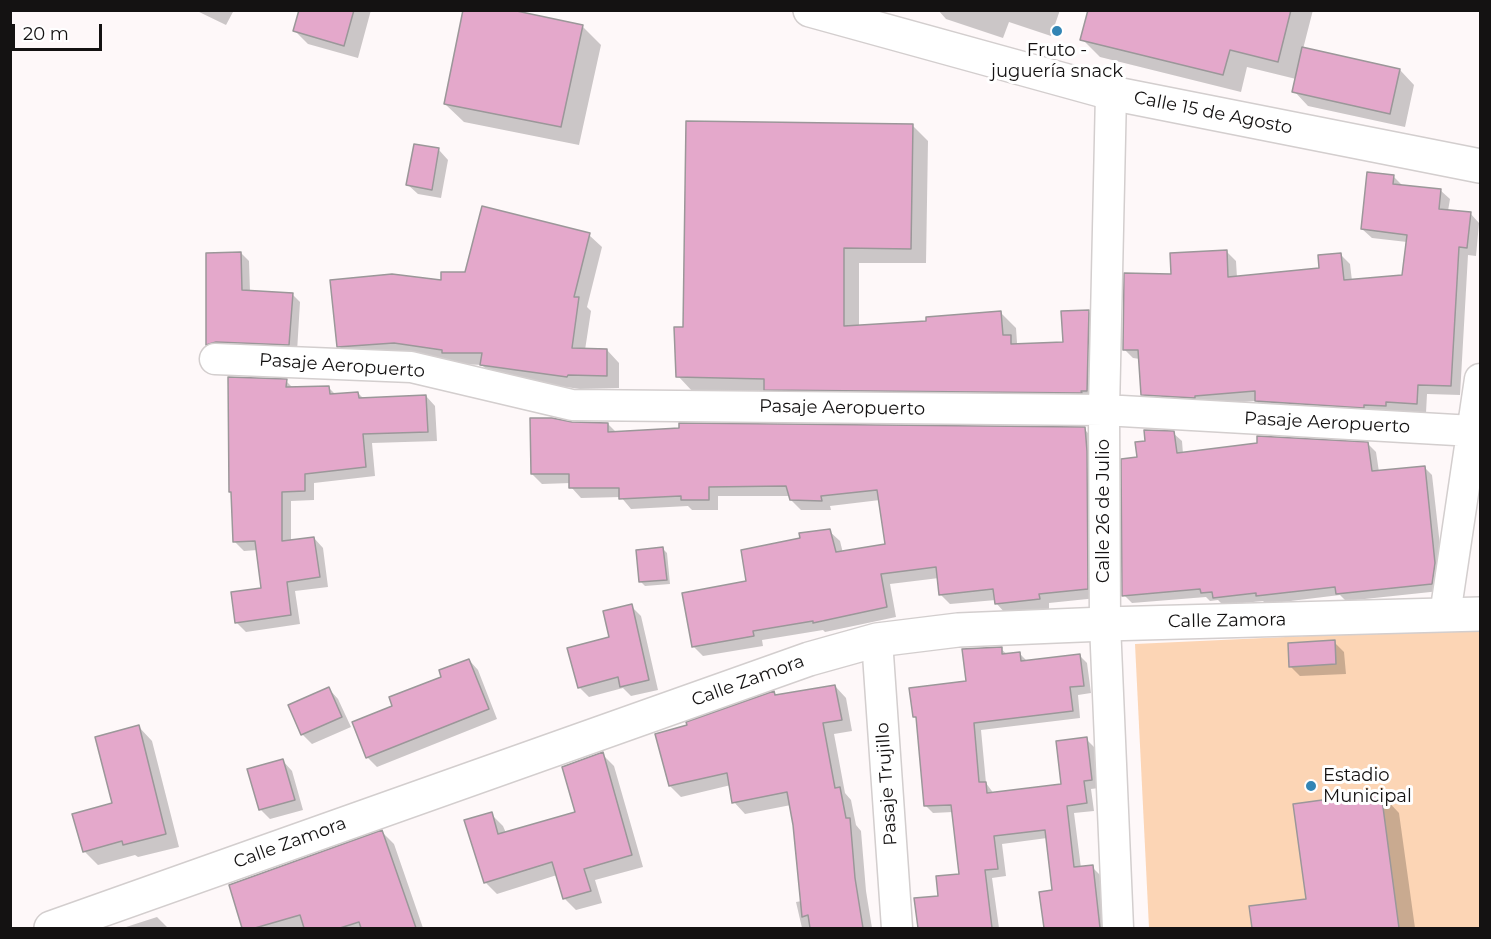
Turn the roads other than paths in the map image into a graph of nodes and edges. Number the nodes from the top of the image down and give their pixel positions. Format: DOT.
graph roads {
  1 [pos="810,10"];
  2 [pos="1111,93"];
  3 [pos="1480,166"];
  4 [pos="214,359"];
  5 [pos="1480,379"];
  6 [pos="1104,410"];
  7 [pos="1473,431"];
  8 [pos="1480,614"];
  9 [pos="1445,615"];
  10 [pos="1105,624"];
  11 [pos="877,640"];
  12 [pos="51,928"];
  13 [pos="897,928"];
  14 [pos="1118,928"];
  1 -- 2 [label="street, Calle 15 de Agosto"];
  2 -- 3 [label="street, Calle 15 de Agosto"];
  2 -- 6 [label="street, Calle 26 de Julio"];
  4 -- 6 [label="street, Pasaje Aeropuerto"];
  5 -- 7 [label="street"];
  6 -- 7 [label="street, Pasaje Aeropuerto"];
  6 -- 10 [label="street, Calle 26 de Julio"];
  7 -- 9 [label="street"];
  8 -- 9 [label="street, Calle Zamora"];
  9 -- 10 [label="street, Calle Zamora"];
  10 -- 11 [label="street, Calle Zamora"];
  10 -- 14 [label="street, Calle 26 de Julio"];
  11 -- 12 [label="street, Calle Zamora"];
  11 -- 13 [label="street, Pasaje Trujillo"];
}
